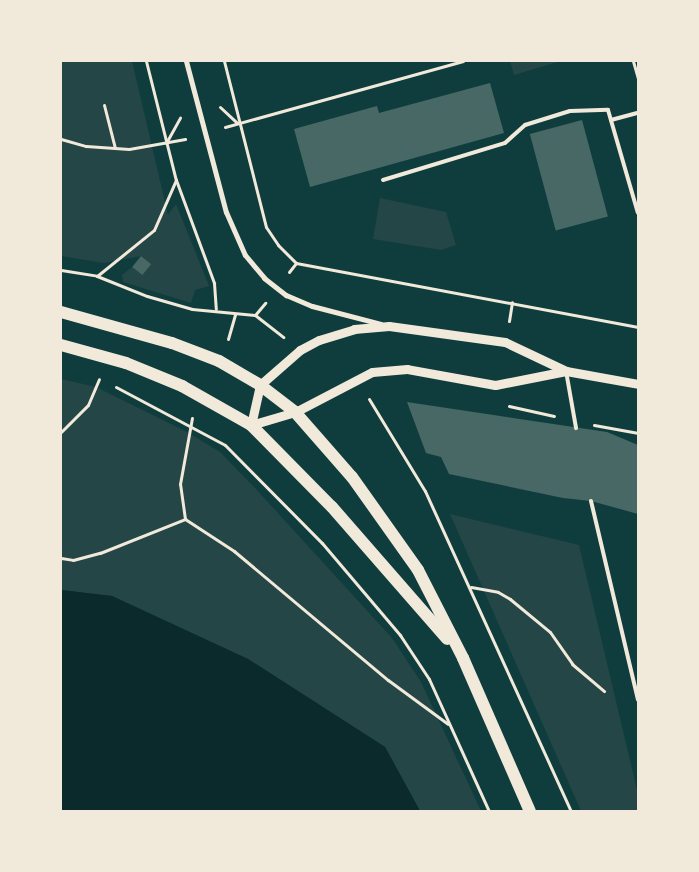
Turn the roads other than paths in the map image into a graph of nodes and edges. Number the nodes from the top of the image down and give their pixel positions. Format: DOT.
graph roads {
  1 [pos="186,61"];
  2 [pos="638,113"];
  3 [pos="611,120"];
  4 [pos="383,180"];
  5 [pos="638,213"];
  6 [pos="61,312"];
  7 [pos="389,326"];
  8 [pos="61,345"];
  9 [pos="566,371"];
  10 [pos="638,384"];
  11 [pos="260,385"];
  12 [pos="294,412"];
  13 [pos="252,425"];
  14 [pos="576,428"];
  15 [pos="592,501"];
  16 [pos="462,658"];
  17 [pos="638,700"];
  18 [pos="530,811"];
  1 -- 7 [label="street"];
  2 -- 3 [label="lane"];
  3 -- 4 [label="lane"];
  3 -- 5 [label="lane"];
  6 -- 11 [label="main road"];
  7 -- 9 [label="street"];
  7 -- 11 [label="street"];
  8 -- 13 [label="main road"];
  9 -- 10 [label="street"];
  9 -- 12 [label="street"];
  9 -- 14 [label="lane"];
  11 -- 12 [label="main road"];
  11 -- 13 [label="street"];
  12 -- 13 [label="street"];
  12 -- 16 [label="main road"];
  13 -- 16 [label="main road"];
  15 -- 17 [label="lane"];
  16 -- 18 [label="main road"];
}
